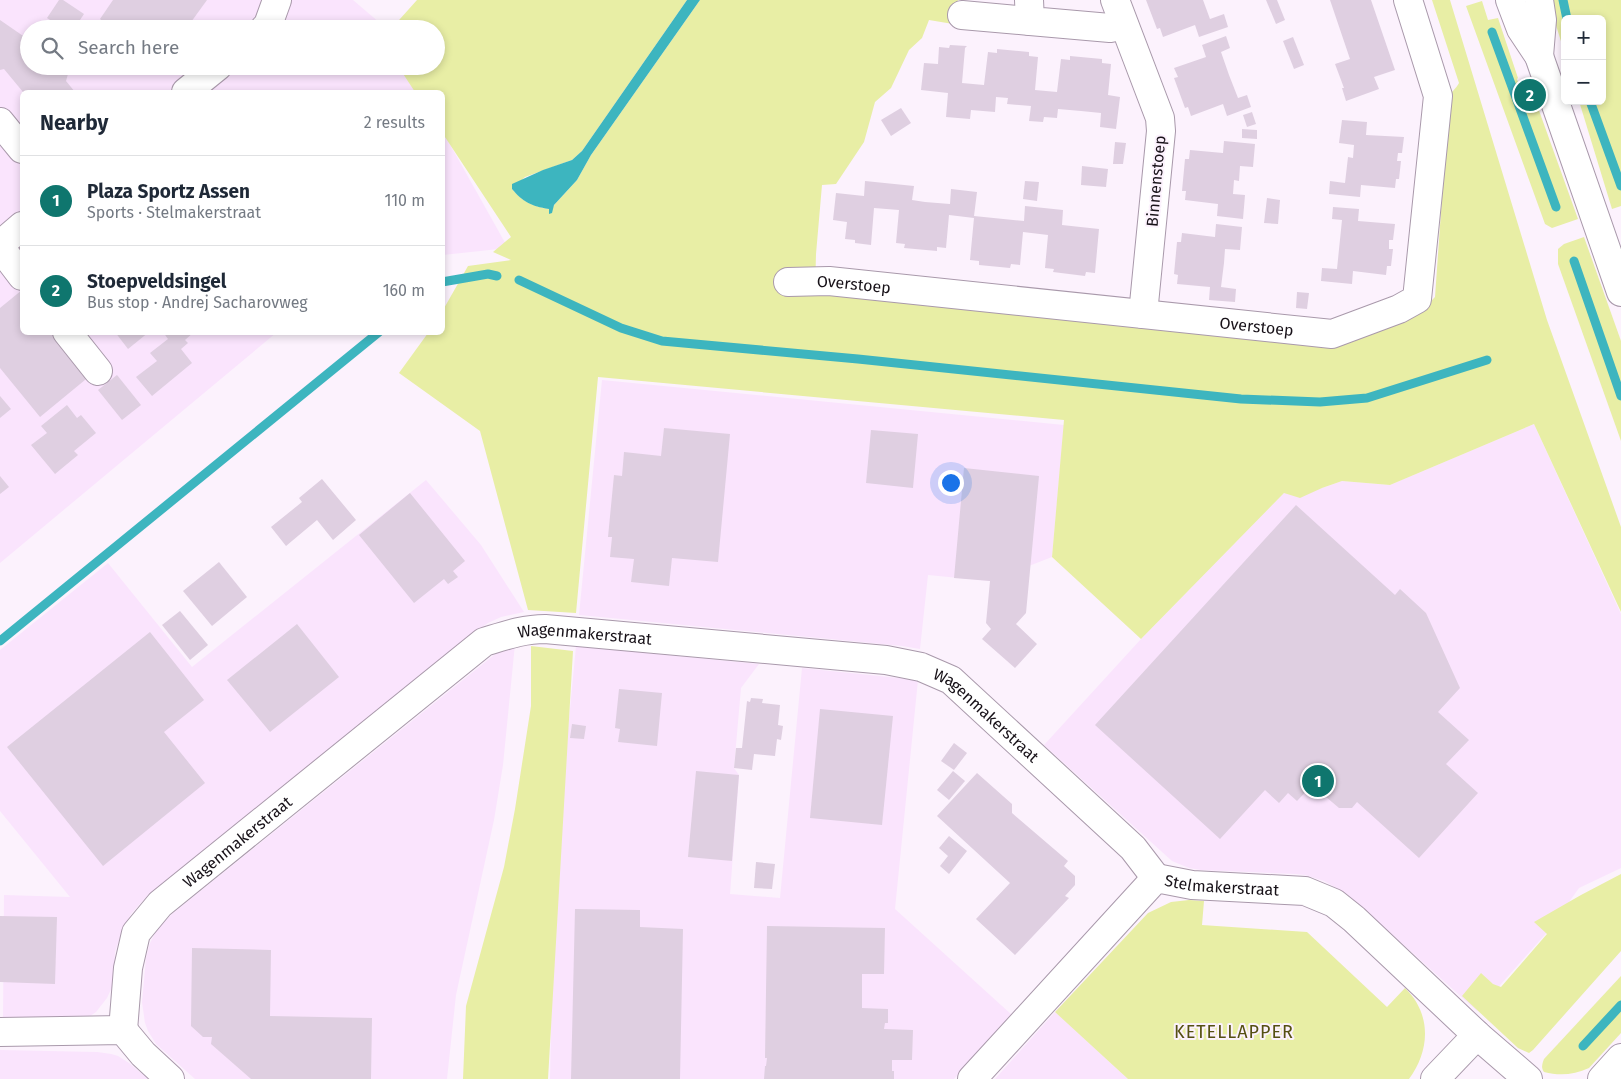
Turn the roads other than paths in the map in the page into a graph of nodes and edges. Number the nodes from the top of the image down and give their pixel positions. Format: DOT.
graph roads {
  1 [pos="277,0"];
  2 [pos="1114,0"];
  3 [pos="1408,0"];
  4 [pos="1510,0"];
  5 [pos="1539,0"];
  6 [pos="1029,10"];
  7 [pos="962,15"];
  8 [pos="270,20"];
  9 [pos="1124,25"];
  10 [pos="1539,56"];
  11 [pos="207,75"];
  12 [pos="188,90"];
  13 [pos="0,122"];
  14 [pos="20,147"];
  15 [pos="20,228"];
  16 [pos="0,246"];
  17 [pos="20,273"];
  18 [pos="788,282"];
  19 [pos="1621,292"];
  20 [pos="1143,314"];
  21 [pos="69,335"];
  22 [pos="98,372"];
  23 [pos="1156,878"];
  24 [pos="123,1030"];
  25 [pos="0,1032"];
  26 [pos="1477,1034"];
  27 [pos="1621,1058"];
  28 [pos="170,1079"];
  29 [pos="972,1079"];
  30 [pos="1435,1079"];
  31 [pos="1528,1079"];
  32 [pos="1602,1079"];
  1 -- 8 [label="street"];
  2 -- 9 [label="street, Binnenstoep"];
  3 -- 20 [label="street, Overstoep"];
  4 -- 10 [label="street"];
  5 -- 10 [label="street"];
  6 -- 7 [label="street"];
  6 -- 9 [label="street"];
  9 -- 20 [label="street, Binnenstoep"];
  10 -- 19 [label="street"];
  11 -- 12 [label="street"];
  13 -- 14 [label="street"];
  15 -- 16 [label="street"];
  16 -- 17 [label="street"];
  18 -- 20 [label="street, Overstoep"];
  21 -- 22 [label="street"];
  23 -- 24 [label="street, Wagenmakerstraat"];
  23 -- 26 [label="street, Stelmakerstraat"];
  23 -- 29 [label="street, Stelmakerstraat"];
  24 -- 25 [label="street"];
  24 -- 28 [label="street"];
  26 -- 30 [label="street"];
  26 -- 31 [label="street, Stelmakerstraat"];
  27 -- 32 [label="street"];
}
